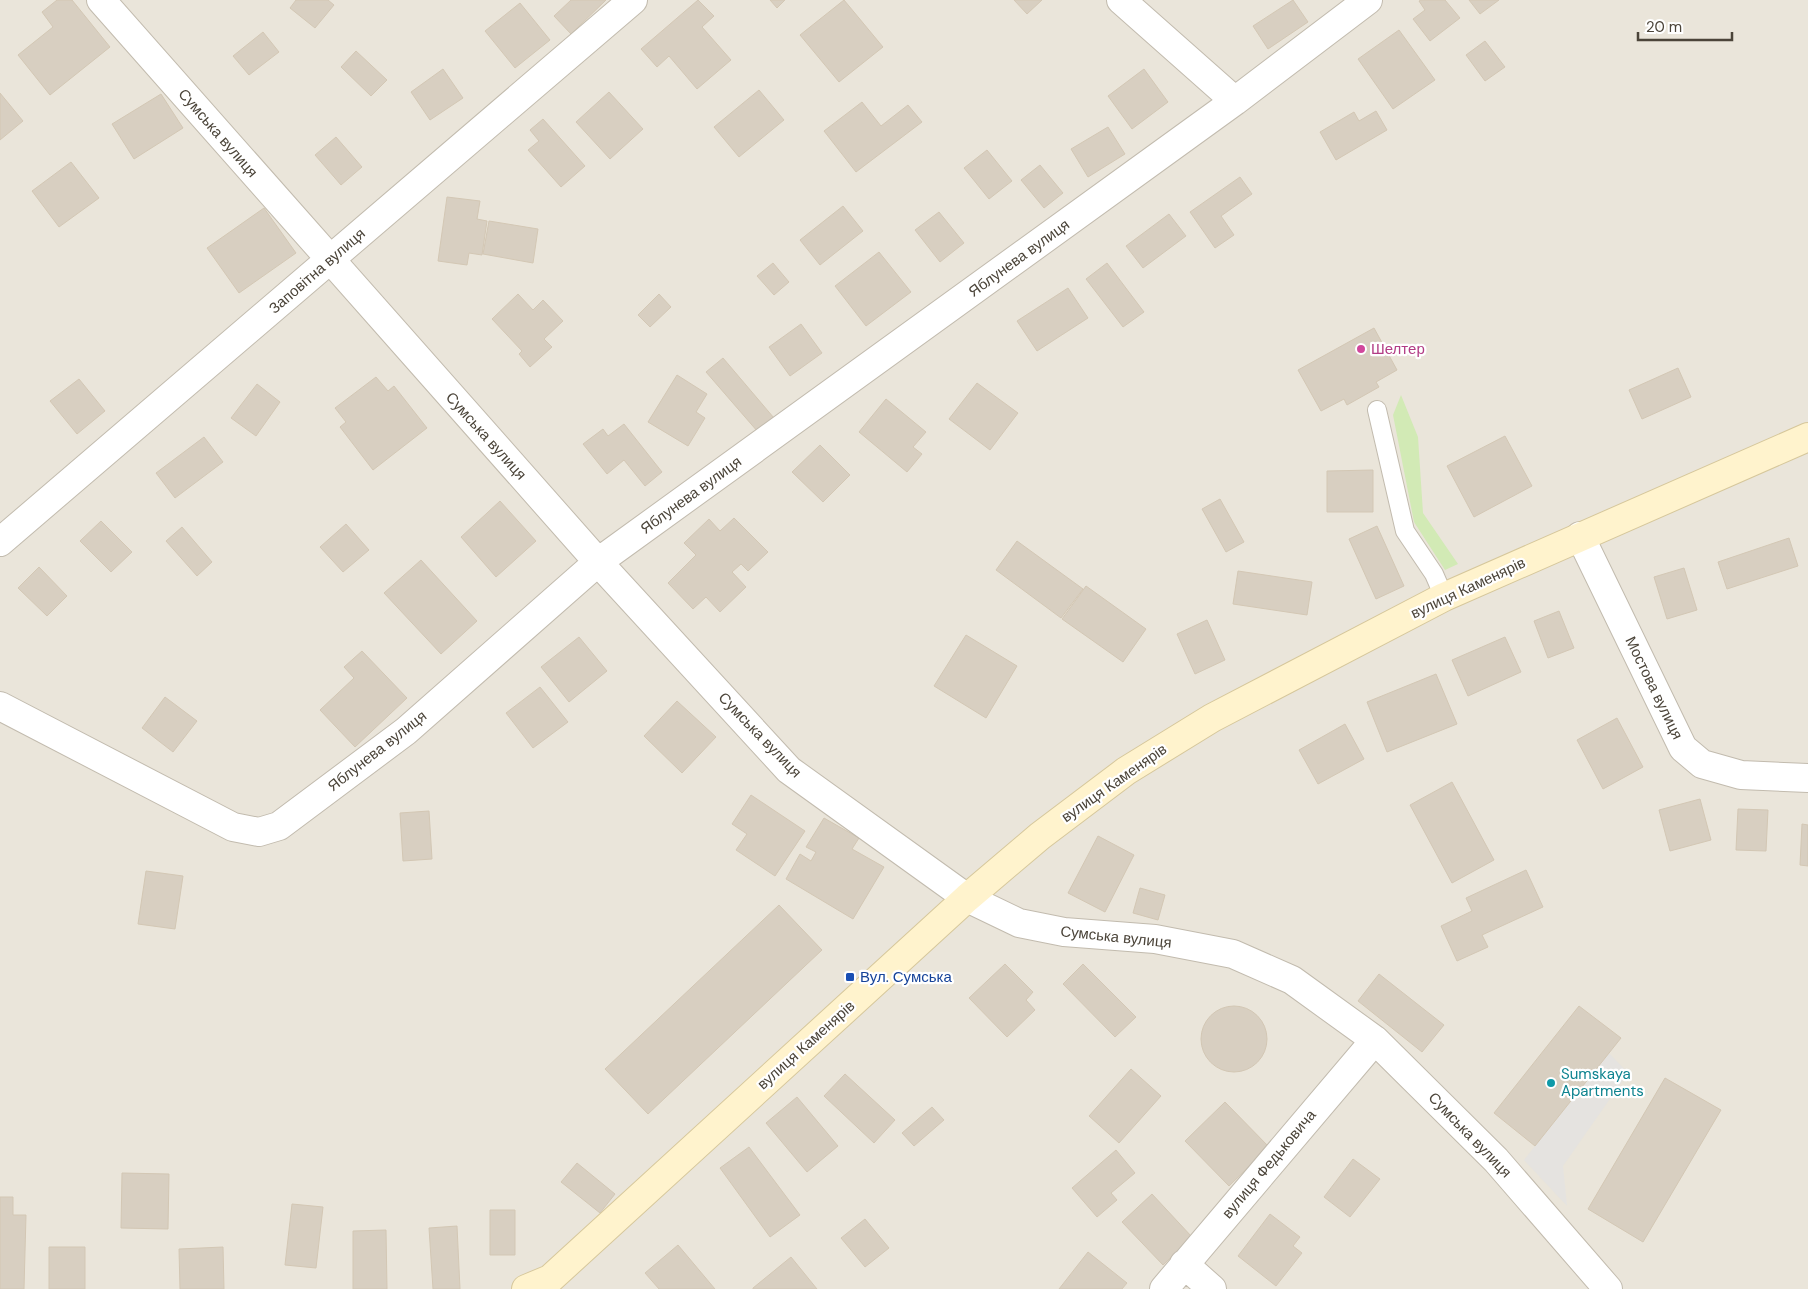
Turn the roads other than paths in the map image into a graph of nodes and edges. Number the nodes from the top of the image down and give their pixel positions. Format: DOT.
graph roads {
  1 [pos="101,0"];
  2 [pos="633,0"];
  3 [pos="1121,0"];
  4 [pos="1368,0"];
  5 [pos="1235,101"];
  6 [pos="330,260"];
  7 [pos="1377,410"];
  8 [pos="1808,437"];
  9 [pos="1580,536"];
  10 [pos="0,542"];
  11 [pos="598,562"];
  12 [pos="1444,597"];
  13 [pos="0,706"];
  14 [pos="1808,778"];
  15 [pos="967,898"];
  16 [pos="1375,1040"];
  17 [pos="1184,1264"];
  18 [pos="526,1289"];
  19 [pos="1164,1289"];
  20 [pos="1212,1289"];
  21 [pos="1608,1289"];
  1 -- 6 [label="street, Сумська вулиця"];
  2 -- 6 [label="street, Заповітна вулиця"];
  3 -- 5 [label="street"];
  4 -- 5 [label="street, Яблунева вулиця"];
  5 -- 11 [label="street, Яблунева вулиця"];
  6 -- 10 [label="street, Заповітна вулиця"];
  6 -- 11 [label="street, Сумська вулиця"];
  7 -- 12 [label="lane"];
  8 -- 9 [label="street, вулиця Каменярів"];
  9 -- 12 [label="street, вулиця Каменярів"];
  9 -- 14 [label="street, Мостова вулиця"];
  11 -- 13 [label="street, Яблунева вулиця"];
  11 -- 15 [label="street, Сумська вулиця"];
  12 -- 15 [label="street, вулиця Каменярів"];
  15 -- 16 [label="street, Сумська вулиця"];
  15 -- 18 [label="street, вулиця Каменярів"];
  16 -- 17 [label="street, вулиця Федьковича"];
  16 -- 21 [label="street, Сумська вулиця"];
  17 -- 19 [label="street, вулиця Федьковича"];
  17 -- 20 [label="street"];
}
